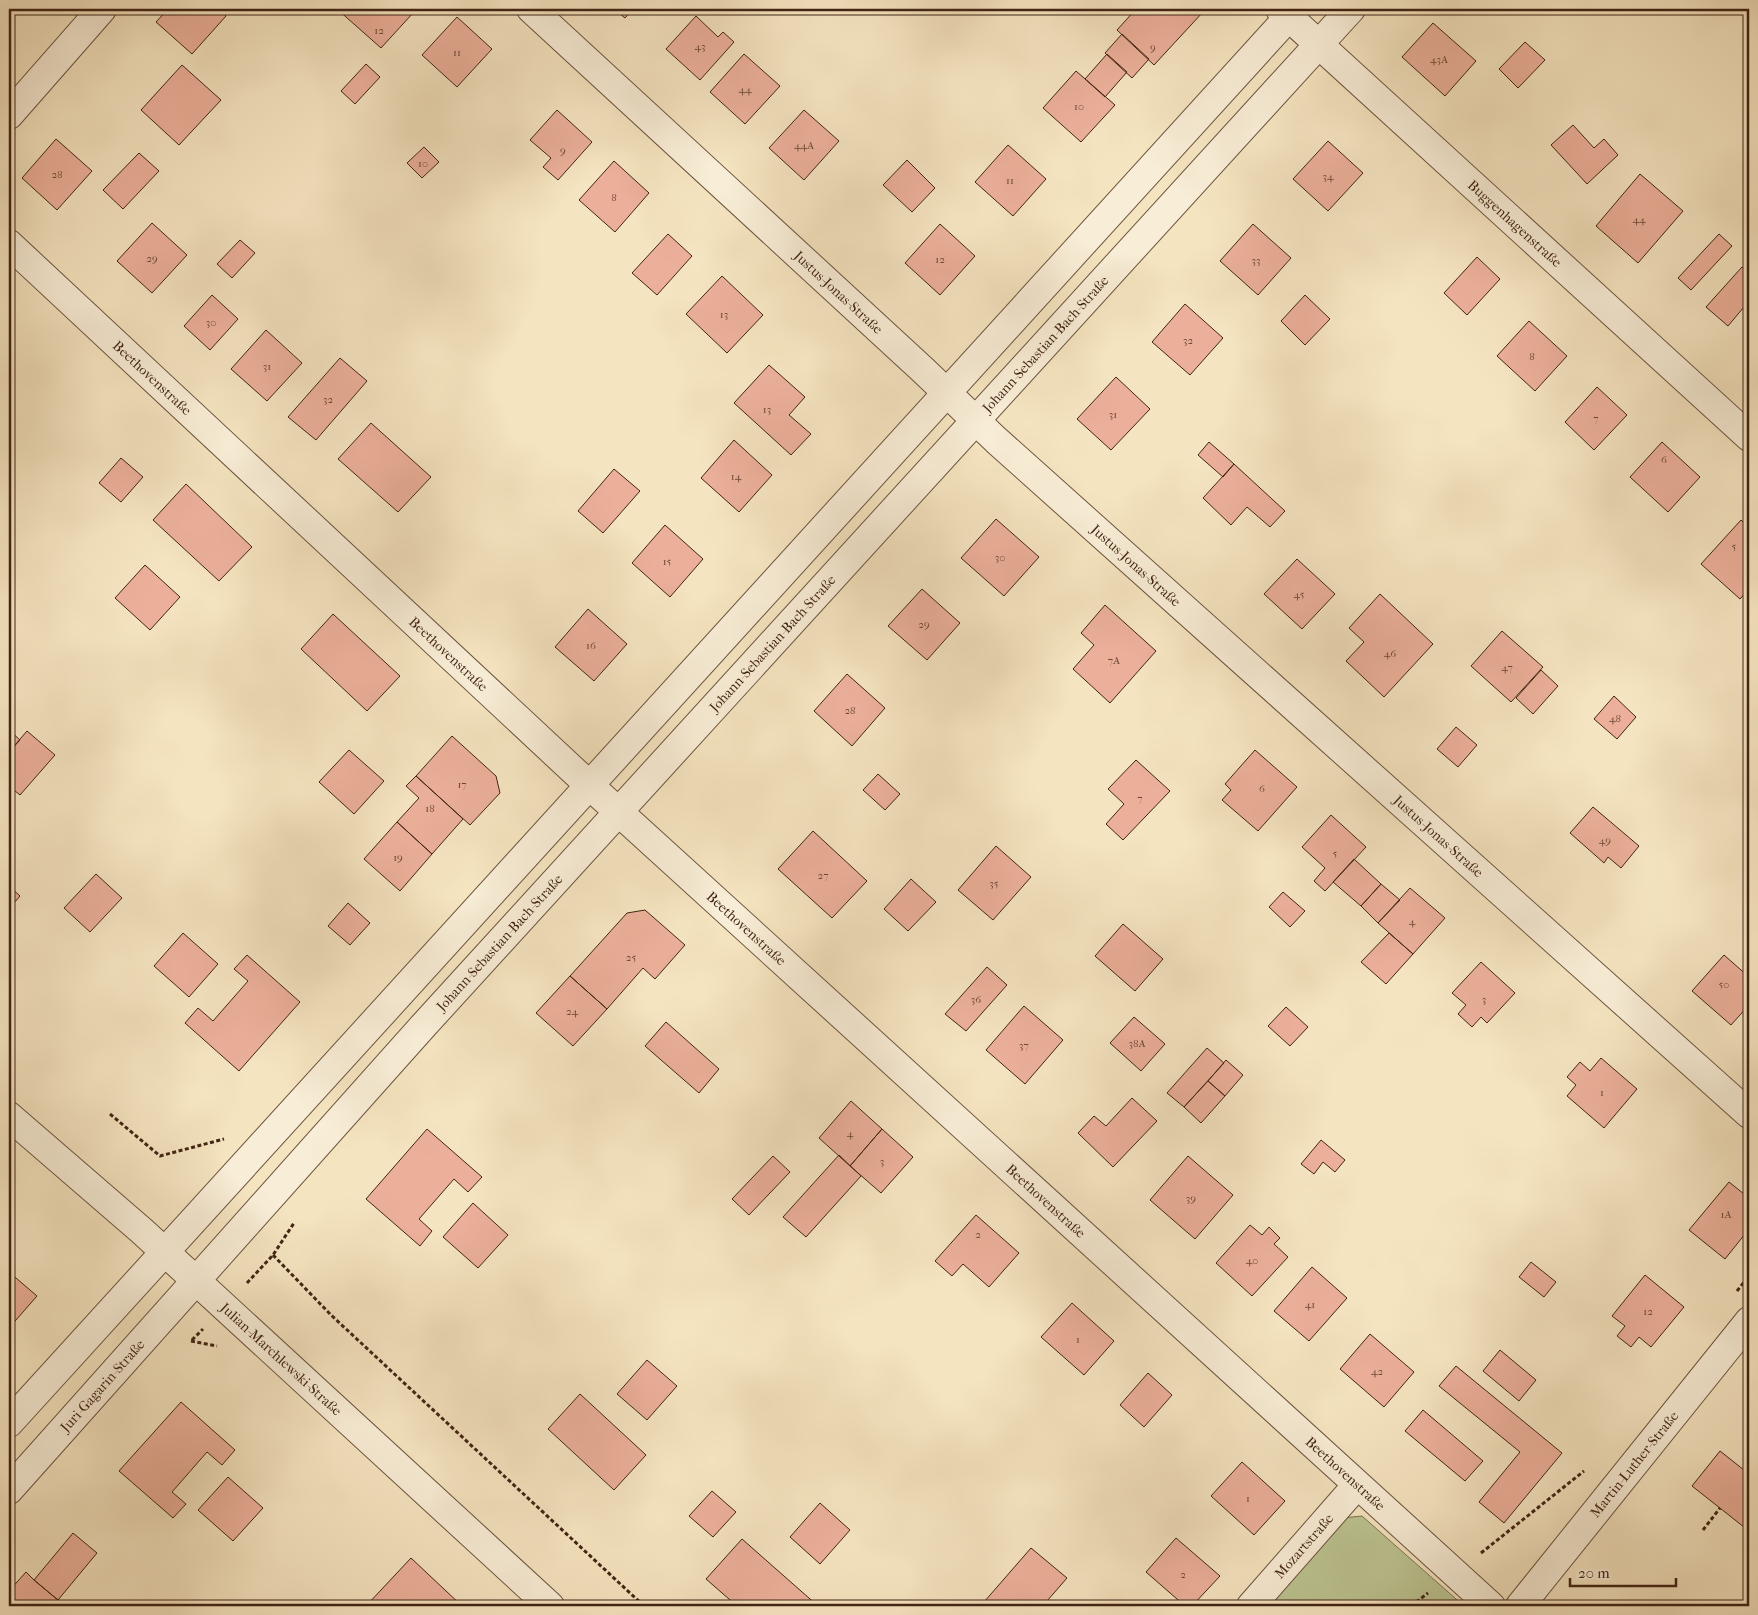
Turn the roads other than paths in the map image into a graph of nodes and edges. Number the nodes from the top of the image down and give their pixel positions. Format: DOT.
graph roads {
  1 [pos="102,9"];
  2 [pos="531,9"];
  3 [pos="1351,9"];
  4 [pos="1288,11"];
  5 [pos="1319,44"];
  6 [pos="9,115"];
  7 [pos="9,244"];
  8 [pos="947,392"];
  9 [pos="976,420"];
  10 [pos="1749,437"];
  11 [pos="590,785"];
  12 [pos="619,811"];
  13 [pos="1749,1114"];
  14 [pos="9,1116"];
  15 [pos="165,1253"];
  16 [pos="196,1281"];
  17 [pos="1749,1321"];
  18 [pos="9,1424"];
  19 [pos="1357,1485"];
  20 [pos="9,1490"];
  21 [pos="550,1606"];
  22 [pos="1251,1606"];
  23 [pos="1491,1606"];
  24 [pos="1520,1606"];
  1 -- 6 [label="street"];
  2 -- 8 [label="street, Justus-Jonas-Straße"];
  3 -- 5 [label="street, Johann-Sebastian-Bach-Straße"];
  4 -- 5 [label="street, Buggenhagenstraße"];
  4 -- 8 [label="street"];
  5 -- 9 [label="street, Johann-Sebastian-Bach-Straße"];
  5 -- 10 [label="street, Buggenhagenstraße"];
  7 -- 11 [label="street, Beethovenstraße"];
  8 -- 9 [label="street, Justus-Jonas-Straße"];
  8 -- 11 [label="street"];
  9 -- 12 [label="street, Johann-Sebastian-Bach-Straße"];
  9 -- 13 [label="street, Justus-Jonas-Straße"];
  11 -- 12 [label="street, Beethovenstraße"];
  11 -- 15 [label="street"];
  12 -- 16 [label="street, Johann-Sebastian-Bach-Straße"];
  12 -- 19 [label="street, Beethovenstraße"];
  14 -- 15 [label="street, Julian-Marchlewski-Straße"];
  15 -- 16 [label="street, Julian-Marchlewski-Straße"];
  15 -- 18 [label="street"];
  16 -- 20 [label="street, Juri-Gagarin-Straße"];
  16 -- 21 [label="street, Julian-Marchlewski-Straße"];
  17 -- 24 [label="street, Martin-Luther-Straße"];
  19 -- 22 [label="street, Mozartstraße"];
  19 -- 23 [label="street, Beethovenstraße"];
}
